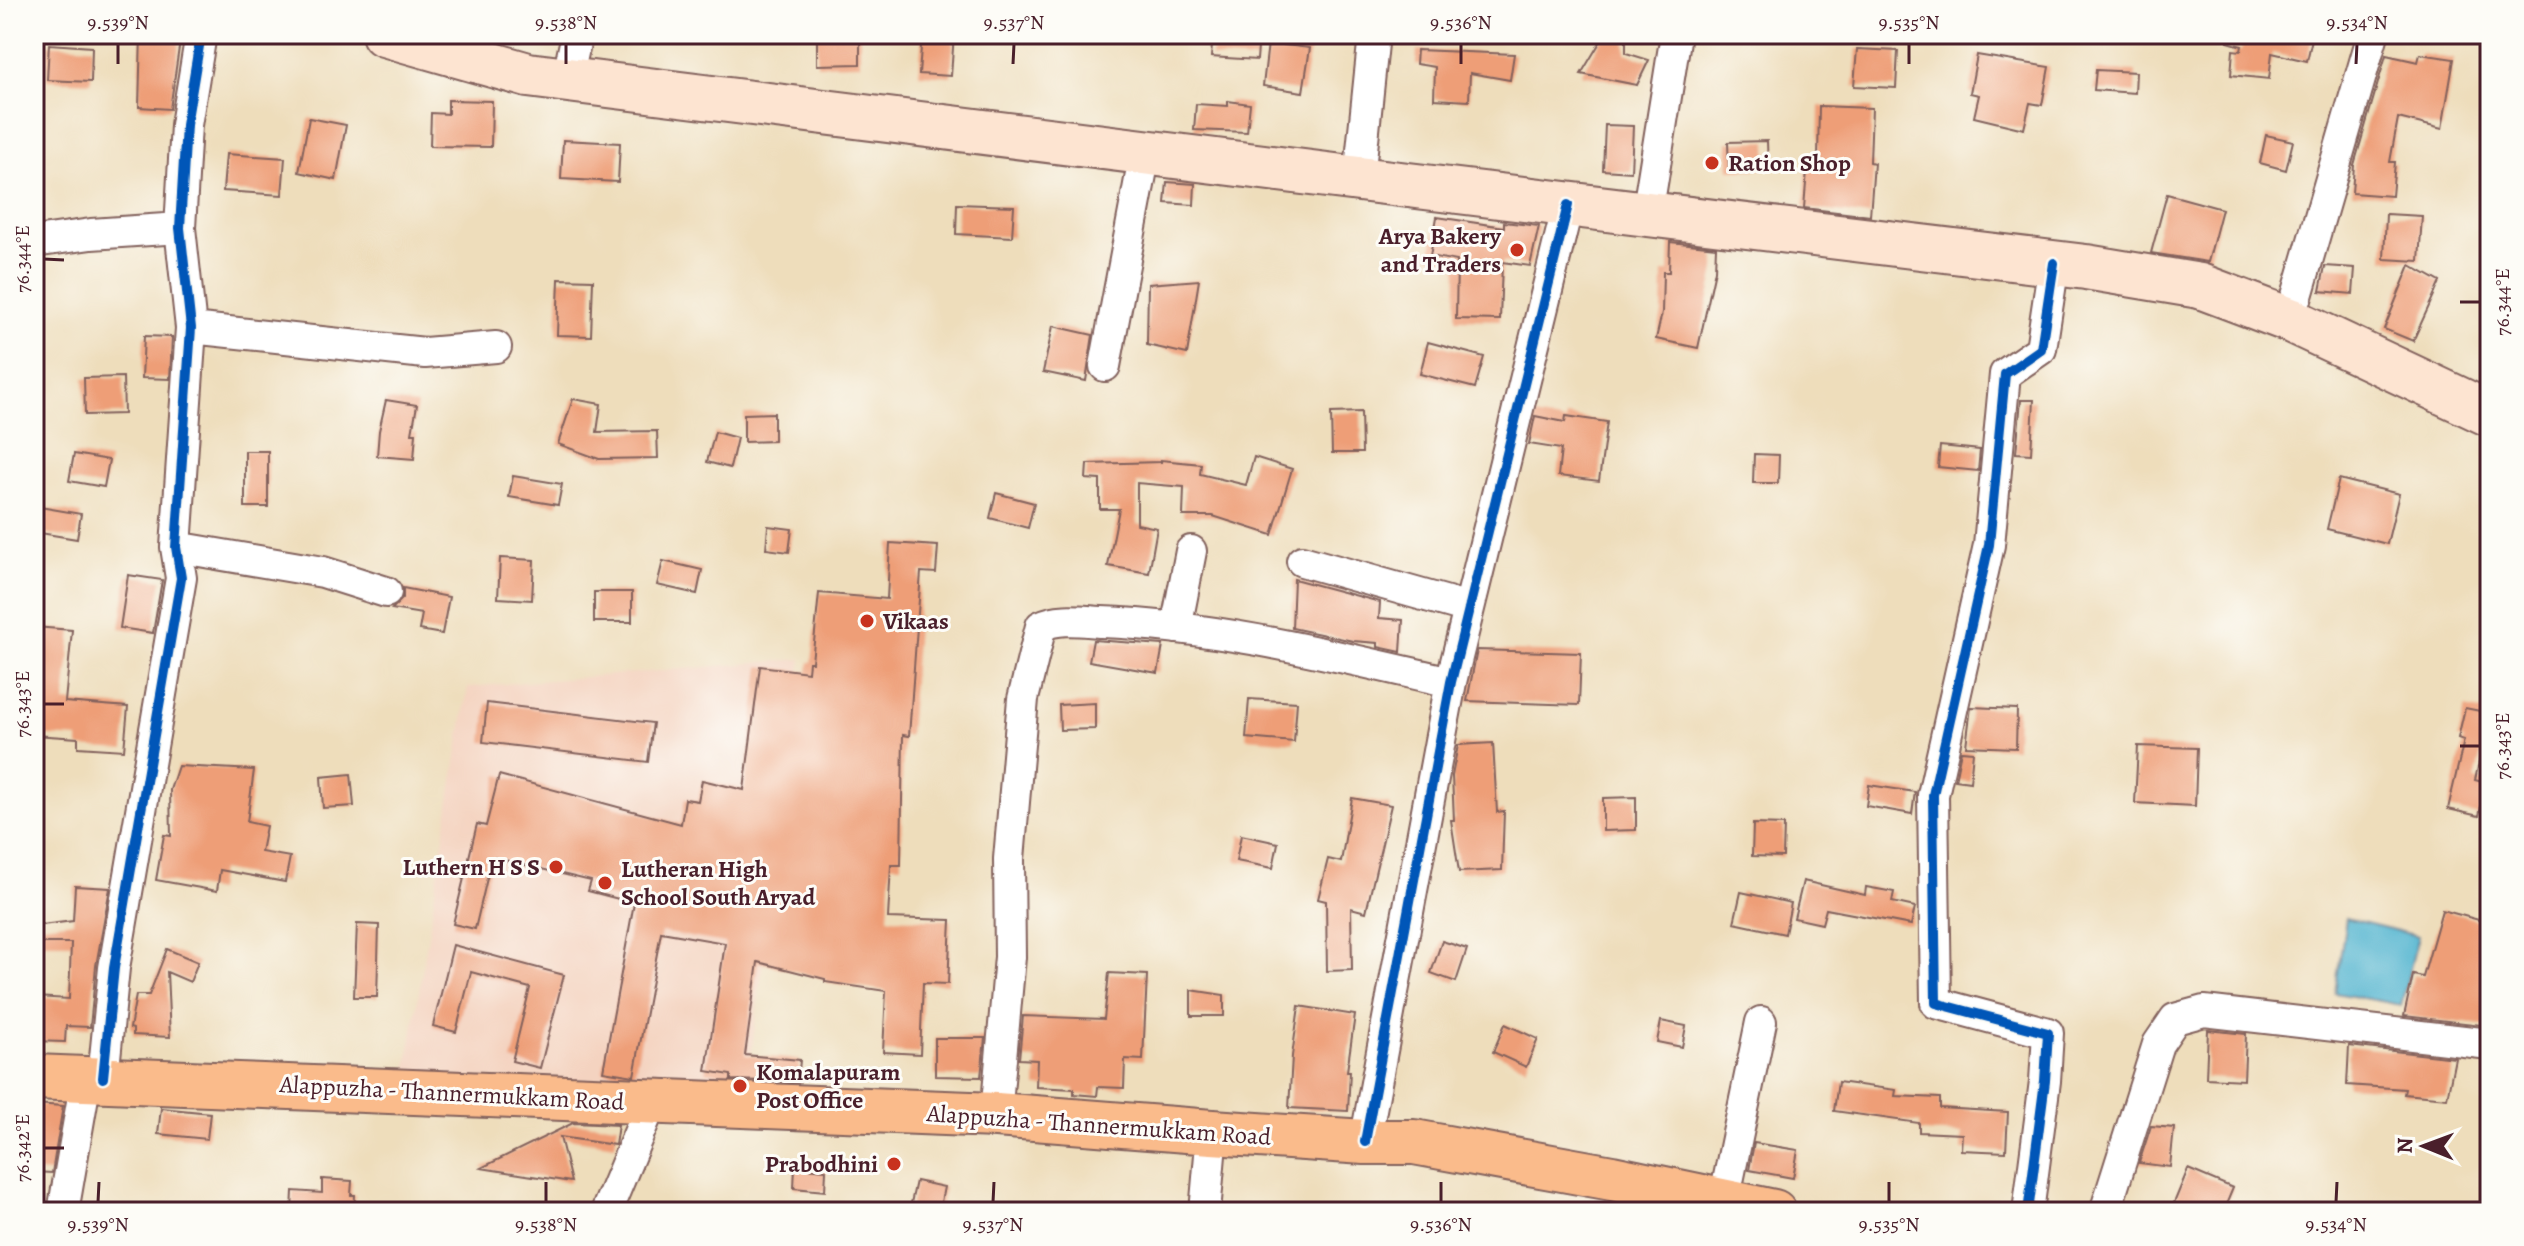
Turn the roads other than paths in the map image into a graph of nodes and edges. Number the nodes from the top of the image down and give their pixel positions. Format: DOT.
graph roads {
  1 [pos="201,34"];
  2 [pos="384,34"];
  3 [pos="577,34"];
  4 [pos="1374,34"];
  5 [pos="1676,34"];
  6 [pos="2373,34"];
  7 [pos="567,80"];
  8 [pos="1145,153"];
  9 [pos="1359,179"];
  10 [pos="1568,205"];
  11 [pos="1647,215"];
  12 [pos="180,228"];
  13 [pos="34,242"];
  14 [pos="2054,263"];
  15 [pos="2290,320"];
  16 [pos="191,328"];
  17 [pos="496,347"];
  18 [pos="1105,366"];
  19 [pos="2490,414"];
  20 [pos="176,547"];
  21 [pos="1191,551"];
  22 [pos="1302,561"];
  23 [pos="386,592"];
  24 [pos="1469,608"];
  25 [pos="1176,628"];
  26 [pos="1451,682"];
  27 [pos="1761,1022"];
  28 [pos="2490,1044"];
  29 [pos="34,1077"];
  30 [pos="94,1078"];
  31 [pos="652,1102"];
  32 [pos="996,1115"];
  33 [pos="1212,1132"];
  34 [pos="1365,1142"];
  35 [pos="1724,1201"];
  36 [pos="63,1212"];
  37 [pos="606,1212"];
  38 [pos="1205,1212"];
  39 [pos="1774,1212"];
  40 [pos="2028,1212"];
  41 [pos="2105,1212"];
  1 -- 12 [label="street"];
  2 -- 7 [label="main road"];
  3 -- 7 [label="street"];
  4 -- 9 [label="street"];
  5 -- 11 [label="street"];
  6 -- 15 [label="street"];
  7 -- 8 [label="main road"];
  8 -- 9 [label="main road"];
  8 -- 18 [label="street"];
  9 -- 10 [label="main road"];
  10 -- 11 [label="main road"];
  10 -- 24 [label="street"];
  11 -- 14 [label="main road"];
  12 -- 13 [label="street"];
  12 -- 16 [label="street"];
  14 -- 15 [label="main road"];
  14 -- 40 [label="street"];
  15 -- 19 [label="main road"];
  16 -- 17 [label="street"];
  16 -- 20 [label="street"];
  20 -- 23 [label="street"];
  20 -- 30 [label="street"];
  21 -- 25 [label="street"];
  22 -- 24 [label="street"];
  24 -- 26 [label="street"];
  25 -- 26 [label="street"];
  25 -- 32 [label="street"];
  26 -- 34 [label="street"];
  27 -- 35 [label="street"];
  28 -- 41 [label="street"];
  29 -- 30 [label="main road, Alappuzha - Thannermukkam Road"];
  30 -- 31 [label="main road, Alappuzha - Thannermukkam Road"];
  30 -- 36 [label="street"];
  31 -- 32 [label="main road, Alappuzha - Thannermukkam Road"];
  31 -- 37 [label="street"];
  32 -- 33 [label="main road, Alappuzha - Thannermukkam Road"];
  33 -- 34 [label="main road, Alappuzha - Thannermukkam Road"];
  33 -- 38 [label="street"];
  34 -- 35 [label="main road, Alappuzha - Thannermukkam Road"];
  35 -- 39 [label="main road, Alappuzha - Thannermukkam Road"];
}
